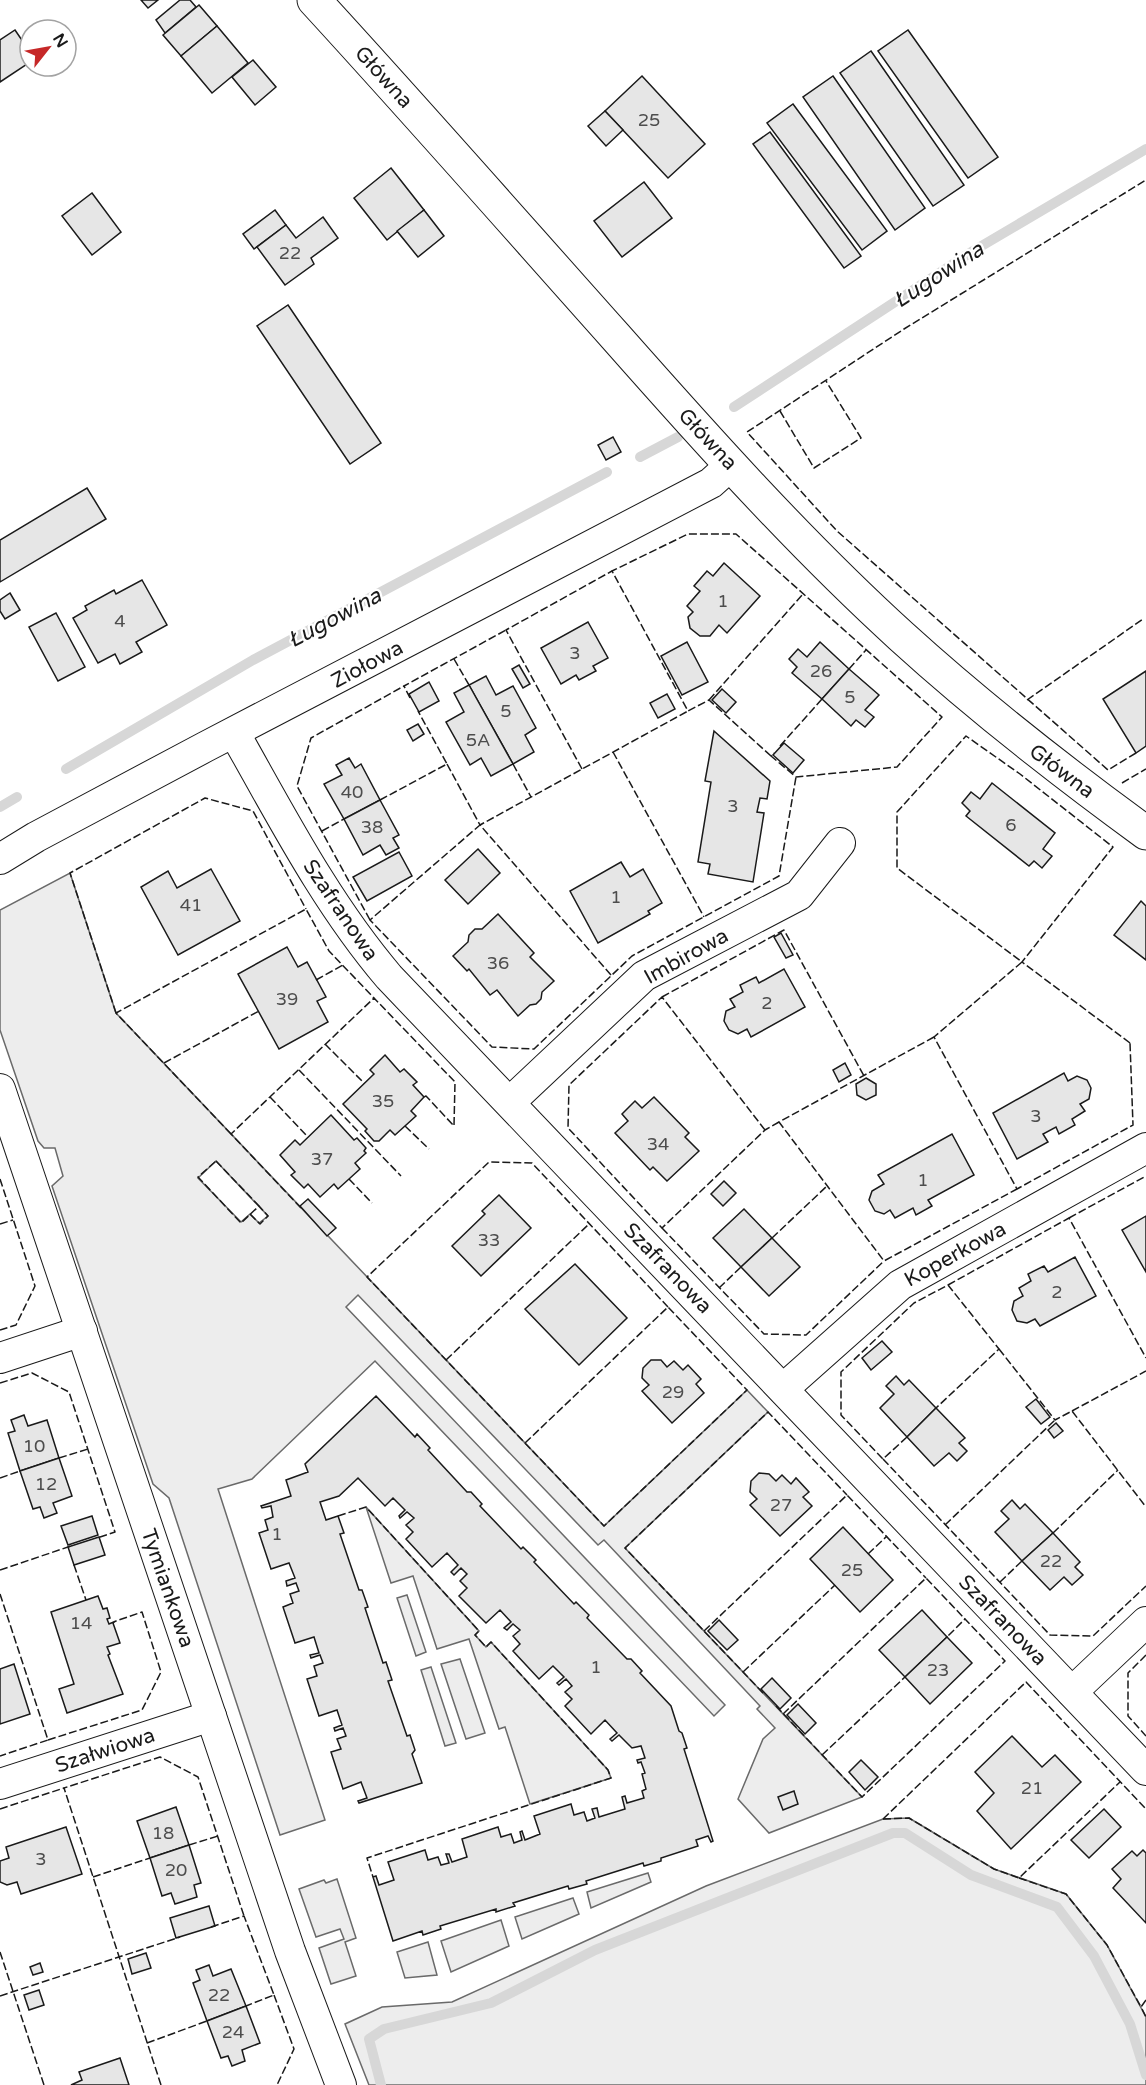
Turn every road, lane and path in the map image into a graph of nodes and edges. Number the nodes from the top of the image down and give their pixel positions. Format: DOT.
graph roads {
  1 [pos="314,0"];
  2 [pos="731,465"];
  3 [pos="235,734"];
  4 [pos="1146,833"];
  5 [pos="840,843"];
  6 [pos="0,860"];
  7 [pos="0,1089"];
  8 [pos="510,1102"];
  9 [pos="1146,1148"];
  10 [pos="82,1331"];
  11 [pos="0,1358"];
  12 [pos="783,1389"];
  13 [pos="1146,1622"];
  14 [pos="1072,1692"];
  15 [pos="211,1716"];
  16 [pos="1146,1770"];
  17 [pos="0,1784"];
  18 [pos="341,2085"];
  1 -- 2 [label="street, Główna"];
  2 -- 3 [label="street, Ziołowa"];
  2 -- 4 [label="street, Główna"];
  3 -- 6 [label="street, Ziołowa"];
  3 -- 8 [label="street, Szafranowa"];
  5 -- 8 [label="street, Imbirowa"];
  7 -- 10 [label="street, Tymiankowa"];
  8 -- 12 [label="street, Szafranowa"];
  9 -- 12 [label="street, Koperkowa"];
  10 -- 11 [label="street"];
  10 -- 15 [label="street, Tymiankowa"];
  12 -- 14 [label="street, Szafranowa"];
  13 -- 14 [label="street"];
  14 -- 16 [label="street, Szafranowa"];
  15 -- 17 [label="street, Szałwiowa"];
  15 -- 18 [label="street, Tymiankowa"];
}
